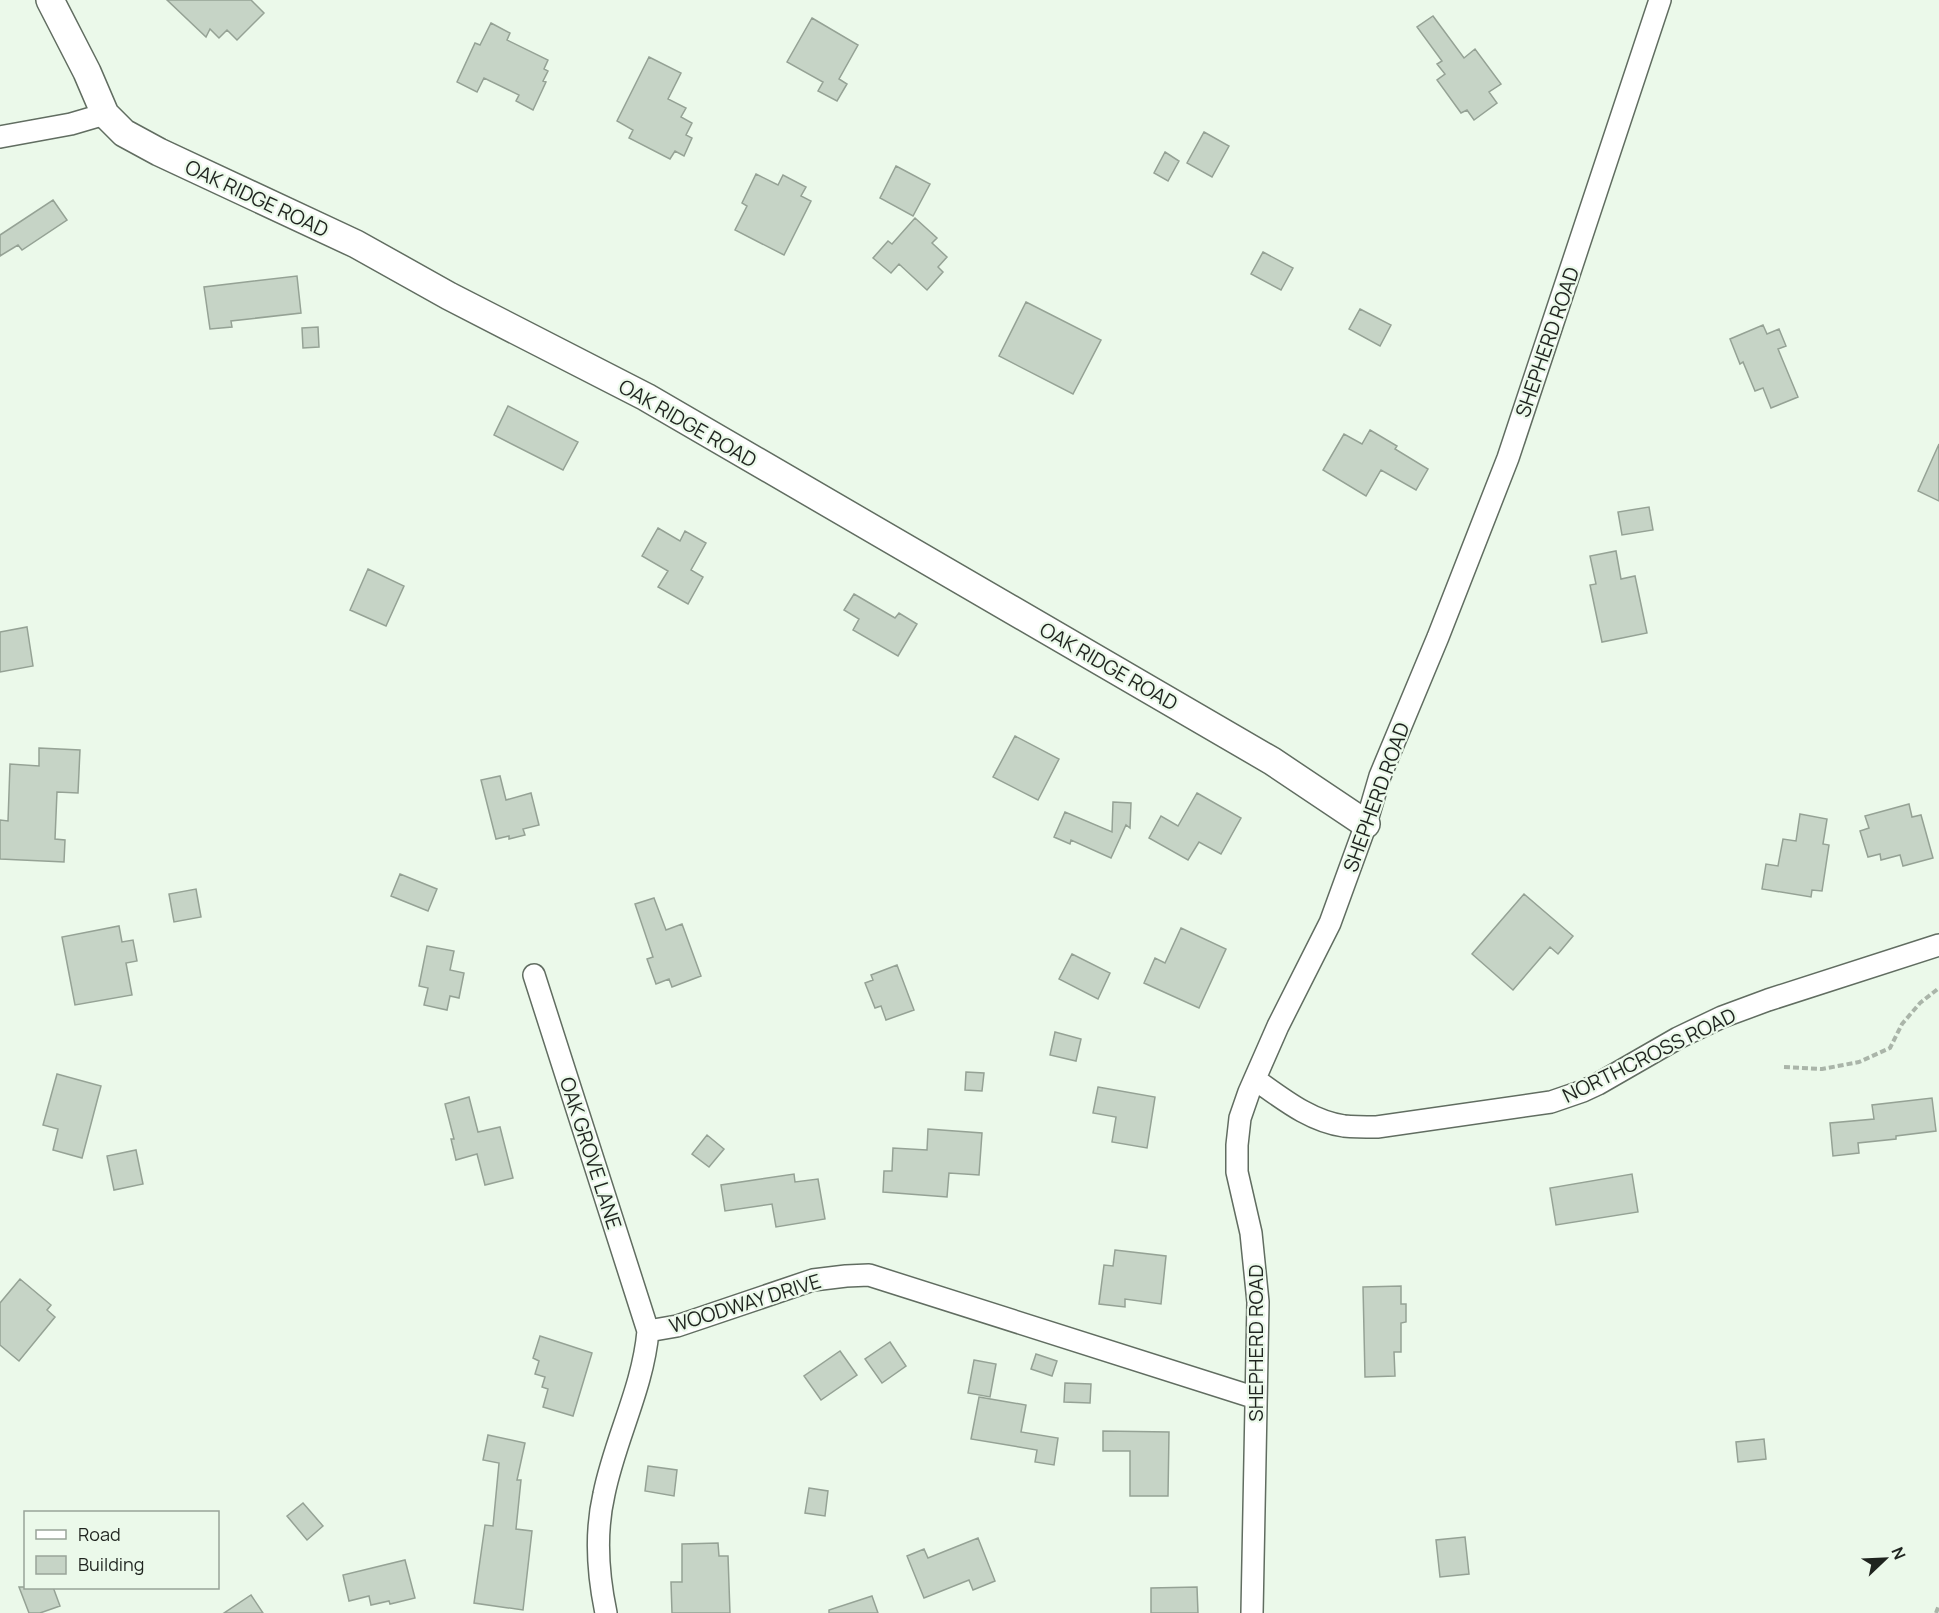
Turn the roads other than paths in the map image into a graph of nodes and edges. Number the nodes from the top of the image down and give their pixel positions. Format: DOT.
graph roads {
  1 [pos="50,0"];
  2 [pos="1660,0"];
  3 [pos="105,114"];
  4 [pos="0,137"];
  5 [pos="1366,824"];
  6 [pos="1939,945"];
  7 [pos="534,975"];
  8 [pos="1256,1080"];
  9 [pos="648,1331"];
  10 [pos="1256,1398"];
  11 [pos="606,1613"];
  12 [pos="1252,1613"];
  1 -- 3 [label="street, OAK RIDGE ROAD"];
  2 -- 5 [label="street, SHEPHERD ROAD"];
  3 -- 4 [label="street"];
  3 -- 5 [label="street, OAK RIDGE ROAD"];
  5 -- 8 [label="street, SHEPHERD ROAD"];
  6 -- 8 [label="street, NORTHCROSS ROAD"];
  7 -- 9 [label="street, OAK GROVE LANE"];
  8 -- 10 [label="street, SHEPHERD ROAD"];
  9 -- 10 [label="street, WOODWAY DRIVE"];
  9 -- 11 [label="street, WOODWAY DRIVE"];
  10 -- 12 [label="street, SHEPHERD ROAD"];
}
